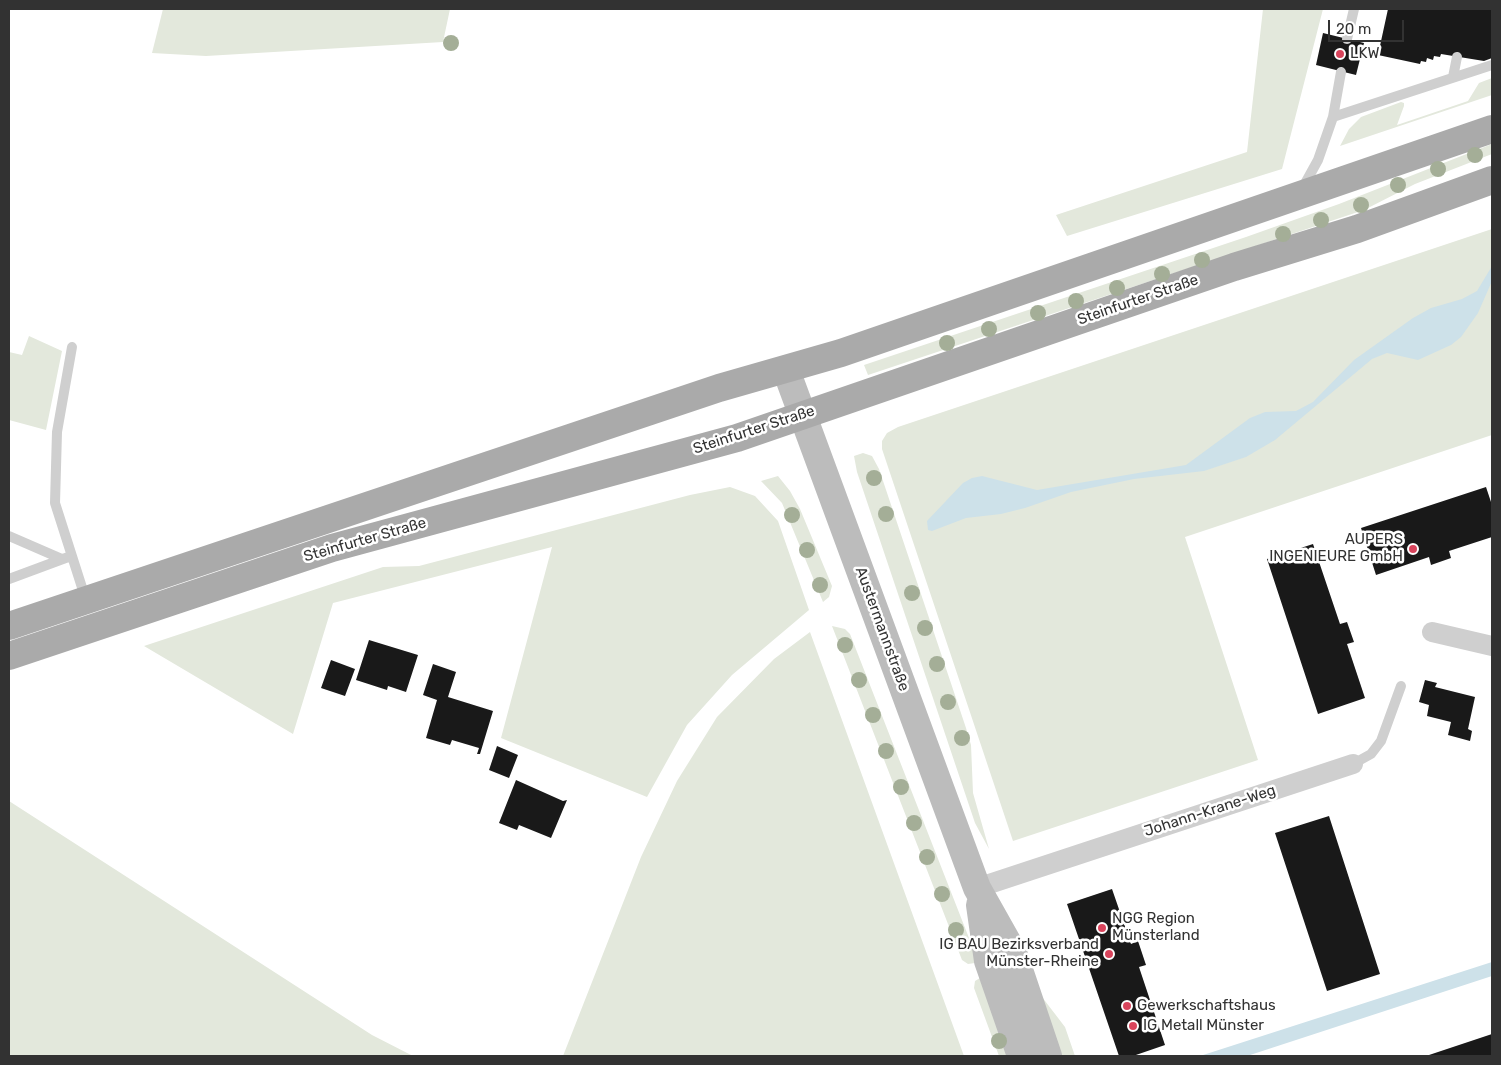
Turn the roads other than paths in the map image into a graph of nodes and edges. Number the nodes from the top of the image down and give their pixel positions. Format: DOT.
graph roads {
  1 [pos="1354,9"];
  2 [pos="1347,38"];
  3 [pos="1457,56"];
  4 [pos="1492,65"];
  5 [pos="1340,72"];
  6 [pos="1453,77"];
  7 [pos="1333,117"];
  8 [pos="1492,130"];
  9 [pos="1492,180"];
  10 [pos="1298,197"];
  11 [pos="72,347"];
  12 [pos="786,370"];
  13 [pos="801,415"];
  14 [pos="9,536"];
  15 [pos="67,557"];
  16 [pos="9,579"];
  17 [pos="86,600"];
  18 [pos="9,626"];
  19 [pos="1432,632"];
  20 [pos="1492,646"];
  21 [pos="9,656"];
  22 [pos="1400,686"];
  23 [pos="1353,764"];
  24 [pos="977,888"];
  25 [pos="1020,1056"];
  26 [pos="1048,1056"];
  1 -- 2 [label="lane"];
  3 -- 6 [label="lane"];
  4 -- 6 [label="lane"];
  5 -- 7 [label="lane"];
  6 -- 7 [label="lane"];
  7 -- 10 [label="lane"];
  8 -- 10 [label="main road, Steinfurter Straße"];
  9 -- 13 [label="main road, Steinfurter Straße"];
  10 -- 12 [label="main road, Steinfurter Straße"];
  11 -- 15 [label="lane"];
  12 -- 13 [label="main road, Austermannstraße"];
  12 -- 17 [label="main road, Steinfurter Straße"];
  13 -- 21 [label="main road, Steinfurter Straße"];
  13 -- 24 [label="main road, Austermannstraße"];
  14 -- 15 [label="lane"];
  15 -- 16 [label="lane"];
  15 -- 17 [label="lane"];
  17 -- 18 [label="main road, Steinfurter Straße"];
  19 -- 20 [label="street"];
  22 -- 23 [label="lane, Johann-Krane-Weg"];
  23 -- 24 [label="street, Johann-Krane-Weg"];
  24 -- 25 [label="main road, Austermannstraße"];
  24 -- 26 [label="main road, Austermannstraße"];
}
